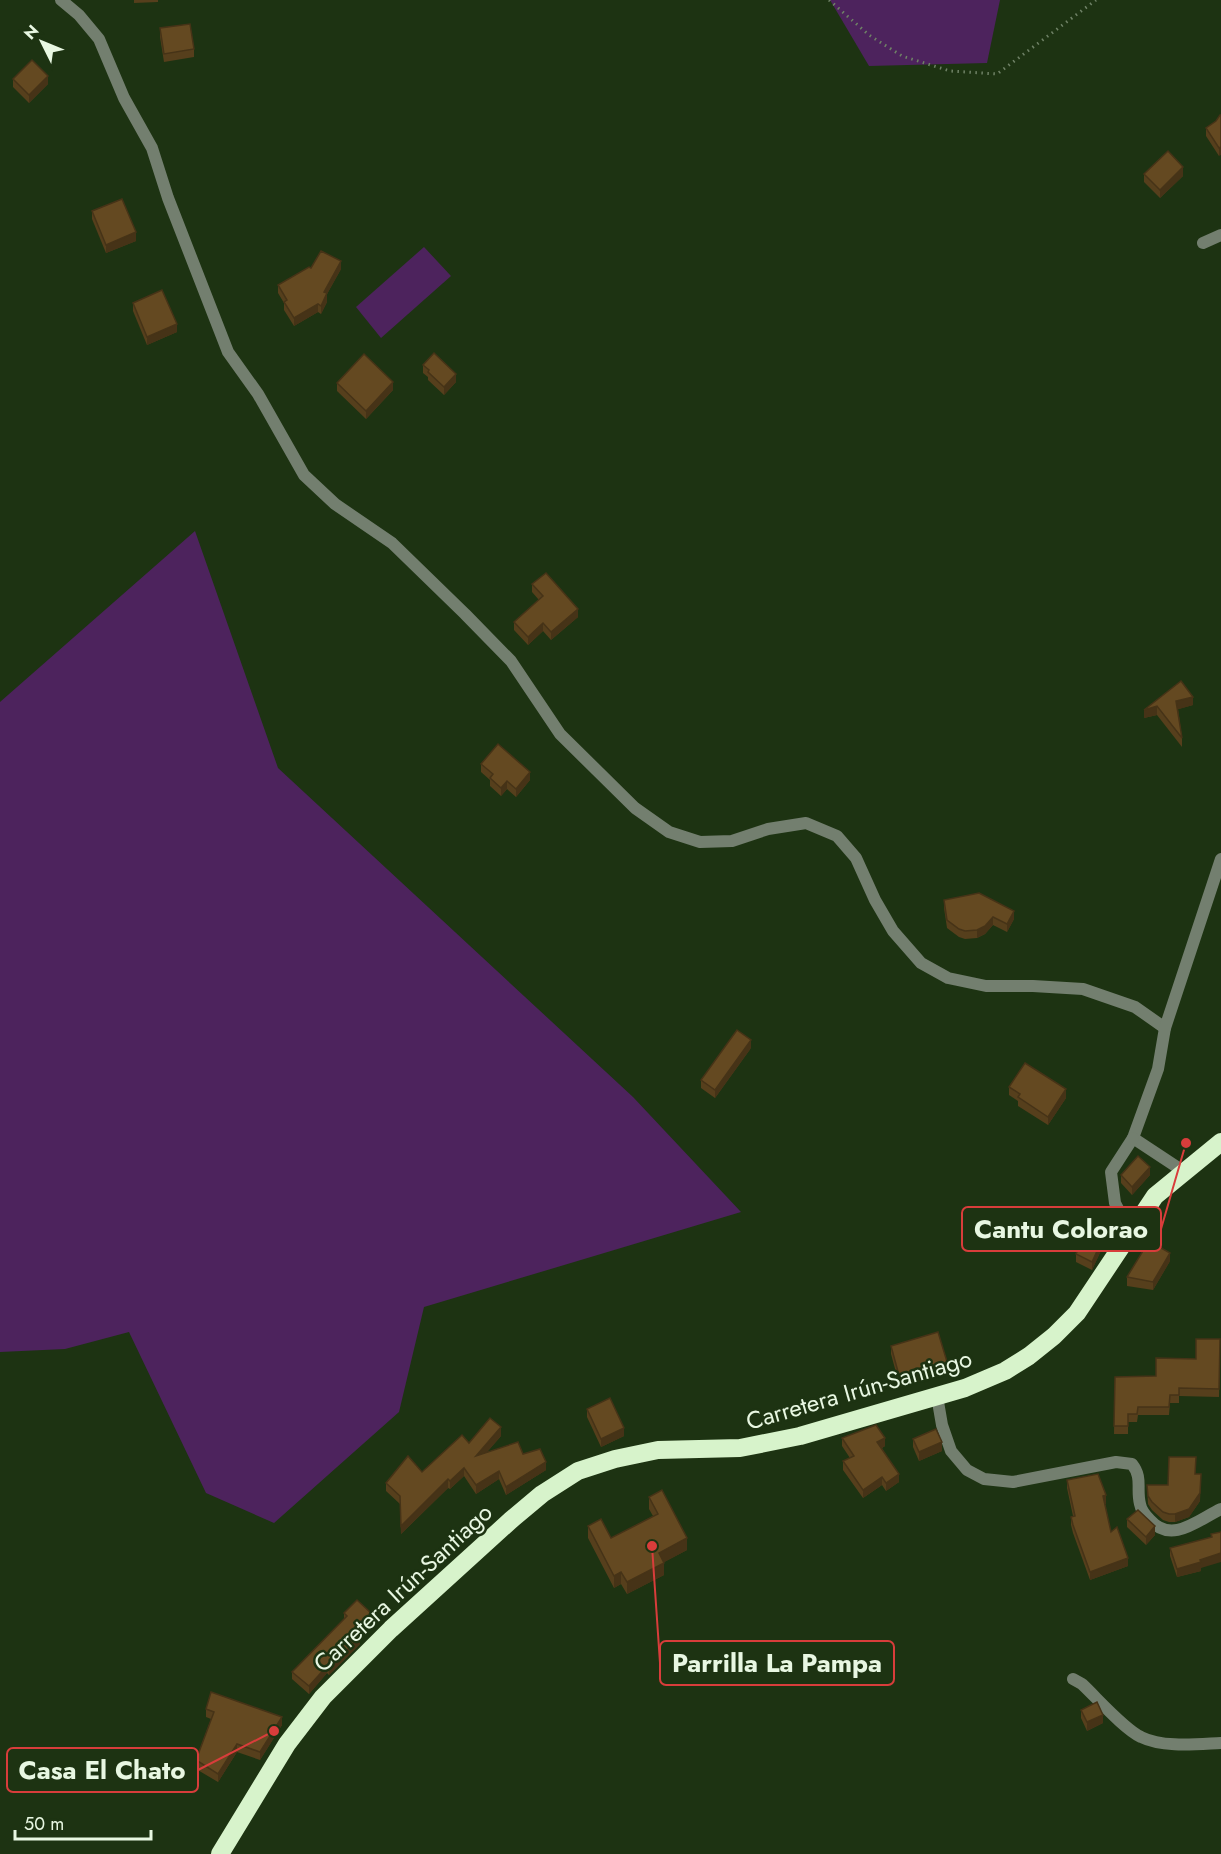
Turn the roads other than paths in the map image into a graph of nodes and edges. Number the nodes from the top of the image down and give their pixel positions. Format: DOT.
graph roads {
  1 [pos="61,0"];
  2 [pos="1221,235"];
  3 [pos="1203,243"];
  4 [pos="1221,859"];
  5 [pos="1165,1028"];
  6 [pos="1133,1138"];
  7 [pos="1221,1142"];
  8 [pos="1183,1171"];
  9 [pos="1130,1232"];
  10 [pos="937,1396"];
  11 [pos="1221,1509"];
  12 [pos="1073,1679"];
  13 [pos="1221,1743"];
  14 [pos="220,1854"];
  1 -- 5 [label="street"];
  2 -- 3 [label="street"];
  4 -- 5 [label="street"];
  5 -- 6 [label="street"];
  6 -- 8 [label="street"];
  6 -- 9 [label="street"];
  7 -- 8 [label="highway, Carretera Irún-Santiago"];
  8 -- 9 [label="highway, Carretera Irún-Santiago"];
  9 -- 10 [label="highway, Carretera Irún-Santiago"];
  10 -- 11 [label="street"];
  10 -- 14 [label="highway, Carretera Irún-Santiago"];
  12 -- 13 [label="street"];
}
